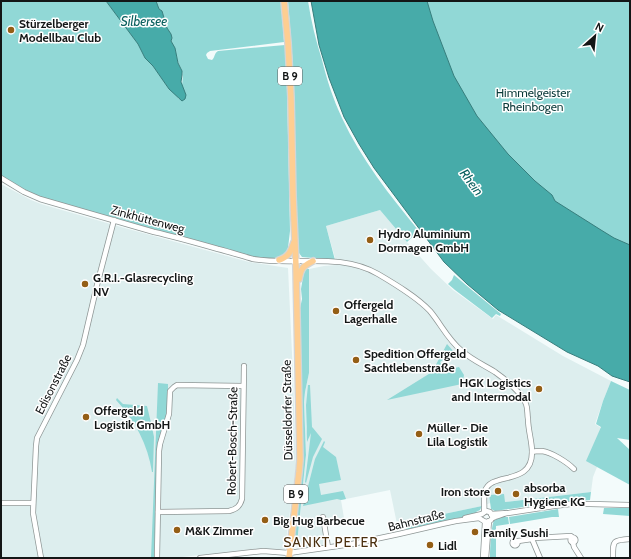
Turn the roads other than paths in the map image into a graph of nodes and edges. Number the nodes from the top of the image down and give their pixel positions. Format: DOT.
graph roads {
  1 [pos="284,1"];
  2 [pos="1,178"];
  3 [pos="114,220"];
  4 [pos="295,238"];
  5 [pos="279,260"];
  6 [pos="296,261"];
  7 [pos="313,261"];
  8 [pos="296,287"];
  9 [pos="244,366"];
  10 [pos="243,386"];
  11 [pos="532,452"];
  12 [pos="574,469"];
  13 [pos="33,502"];
  14 [pos="1,503"];
  15 [pos="630,505"];
  16 [pos="158,512"];
  17 [pos="487,516"];
  18 [pos="323,517"];
  19 [pos="532,539"];
  20 [pos="630,539"];
  21 [pos="518,541"];
  22 [pos="328,548"];
  23 [pos="289,555"];
  24 [pos="41,558"];
  25 [pos="157,558"];
  26 [pos="200,558"];
  27 [pos="483,558"];
  28 [pos="486,558"];
  29 [pos="540,558"];
  30 [pos="580,558"];
  31 [pos="613,558"];
  1 -- 4 [label="main road, B 9"];
  2 -- 3 [label="street, Zinkhüttenweg"];
  3 -- 5 [label="street, Zinkhüttenweg"];
  3 -- 13 [label="street, Edisonstraße"];
  4 -- 5 [label="main road"];
  4 -- 6 [label="main road, B 9"];
  5 -- 6 [label="street, Zinkhüttenweg"];
  6 -- 7 [label="street, Zinkhüttenweg"];
  6 -- 8 [label="main road, Düsseldorfer Straße / B 9"];
  7 -- 8 [label="main road"];
  7 -- 11 [label="street, Zinkhüttenweg"];
  8 -- 23 [label="main road, Düsseldorfer Straße / B 9"];
  9 -- 10 [label="street, Robert-Bosch-Straße"];
  10 -- 16 [label="street"];
  10 -- 16 [label="street, Robert-Bosch-Straße"];
  11 -- 12 [label="street"];
  11 -- 17 [label="street"];
  13 -- 14 [label="street"];
  13 -- 24 [label="street, Edisonstraße"];
  15 -- 17 [label="street, Bahnstraße"];
  16 -- 25 [label="street"];
  17 -- 22 [label="street, Bahnstraße"];
  17 -- 27 [label="street"];
  17 -- 28 [label="street"];
  18 -- 22 [label="street"];
  19 -- 21 [label="street"];
  19 -- 29 [label="street"];
  19 -- 30 [label="street"];
  20 -- 31 [label="street"];
  22 -- 23 [label="street, Bahnstraße"];
  23 -- 26 [label="street, Bahnstraße"];
}
